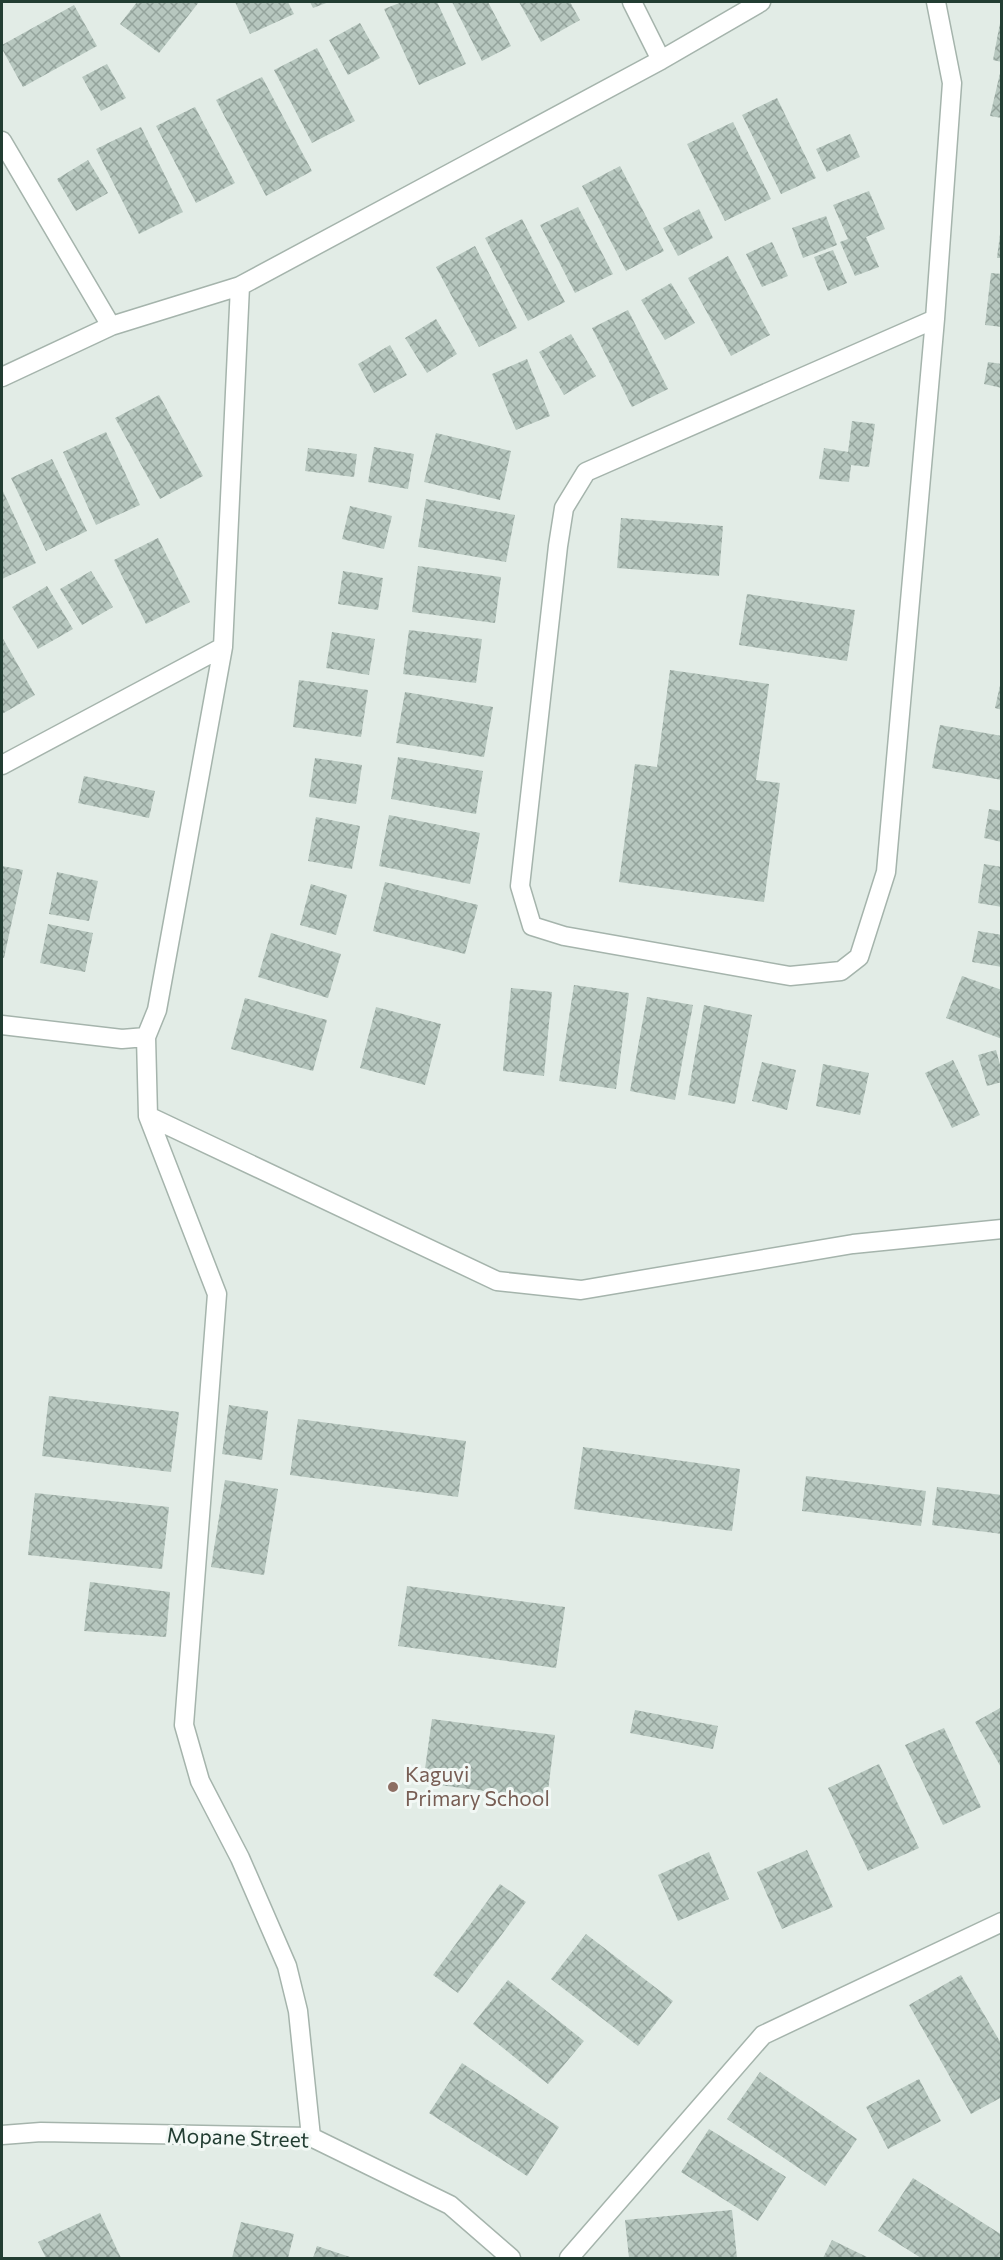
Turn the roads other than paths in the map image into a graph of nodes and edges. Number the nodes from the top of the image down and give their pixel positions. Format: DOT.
graph roads {
  1 [pos="632,2"];
  2 [pos="761,2"];
  3 [pos="936,2"];
  4 [pos="661,60"];
  5 [pos="2,141"];
  6 [pos="240,286"];
  7 [pos="935,319"];
  8 [pos="111,326"];
  9 [pos="2,377"];
  10 [pos="223,646"];
  11 [pos="2,765"];
  12 [pos="2,1025"];
  13 [pos="146,1037"];
  14 [pos="148,1116"];
  15 [pos="1002,1229"];
  16 [pos="1002,1922"];
  17 [pos="2,2135"];
  18 [pos="311,2138"];
  19 [pos="511,2259"];
  20 [pos="569,2259"];
  1 -- 4 [label="street"];
  2 -- 4 [label="street"];
  3 -- 7 [label="street"];
  4 -- 6 [label="street"];
  5 -- 8 [label="street"];
  6 -- 8 [label="street"];
  6 -- 10 [label="street"];
  7 -- 7 [label="street"];
  8 -- 9 [label="street"];
  10 -- 11 [label="street"];
  10 -- 13 [label="street"];
  12 -- 13 [label="street"];
  13 -- 14 [label="street"];
  14 -- 15 [label="street"];
  14 -- 18 [label="street"];
  16 -- 20 [label="street"];
  17 -- 18 [label="street, Mopane Street"];
  18 -- 19 [label="street, Mopane Street"];
}
